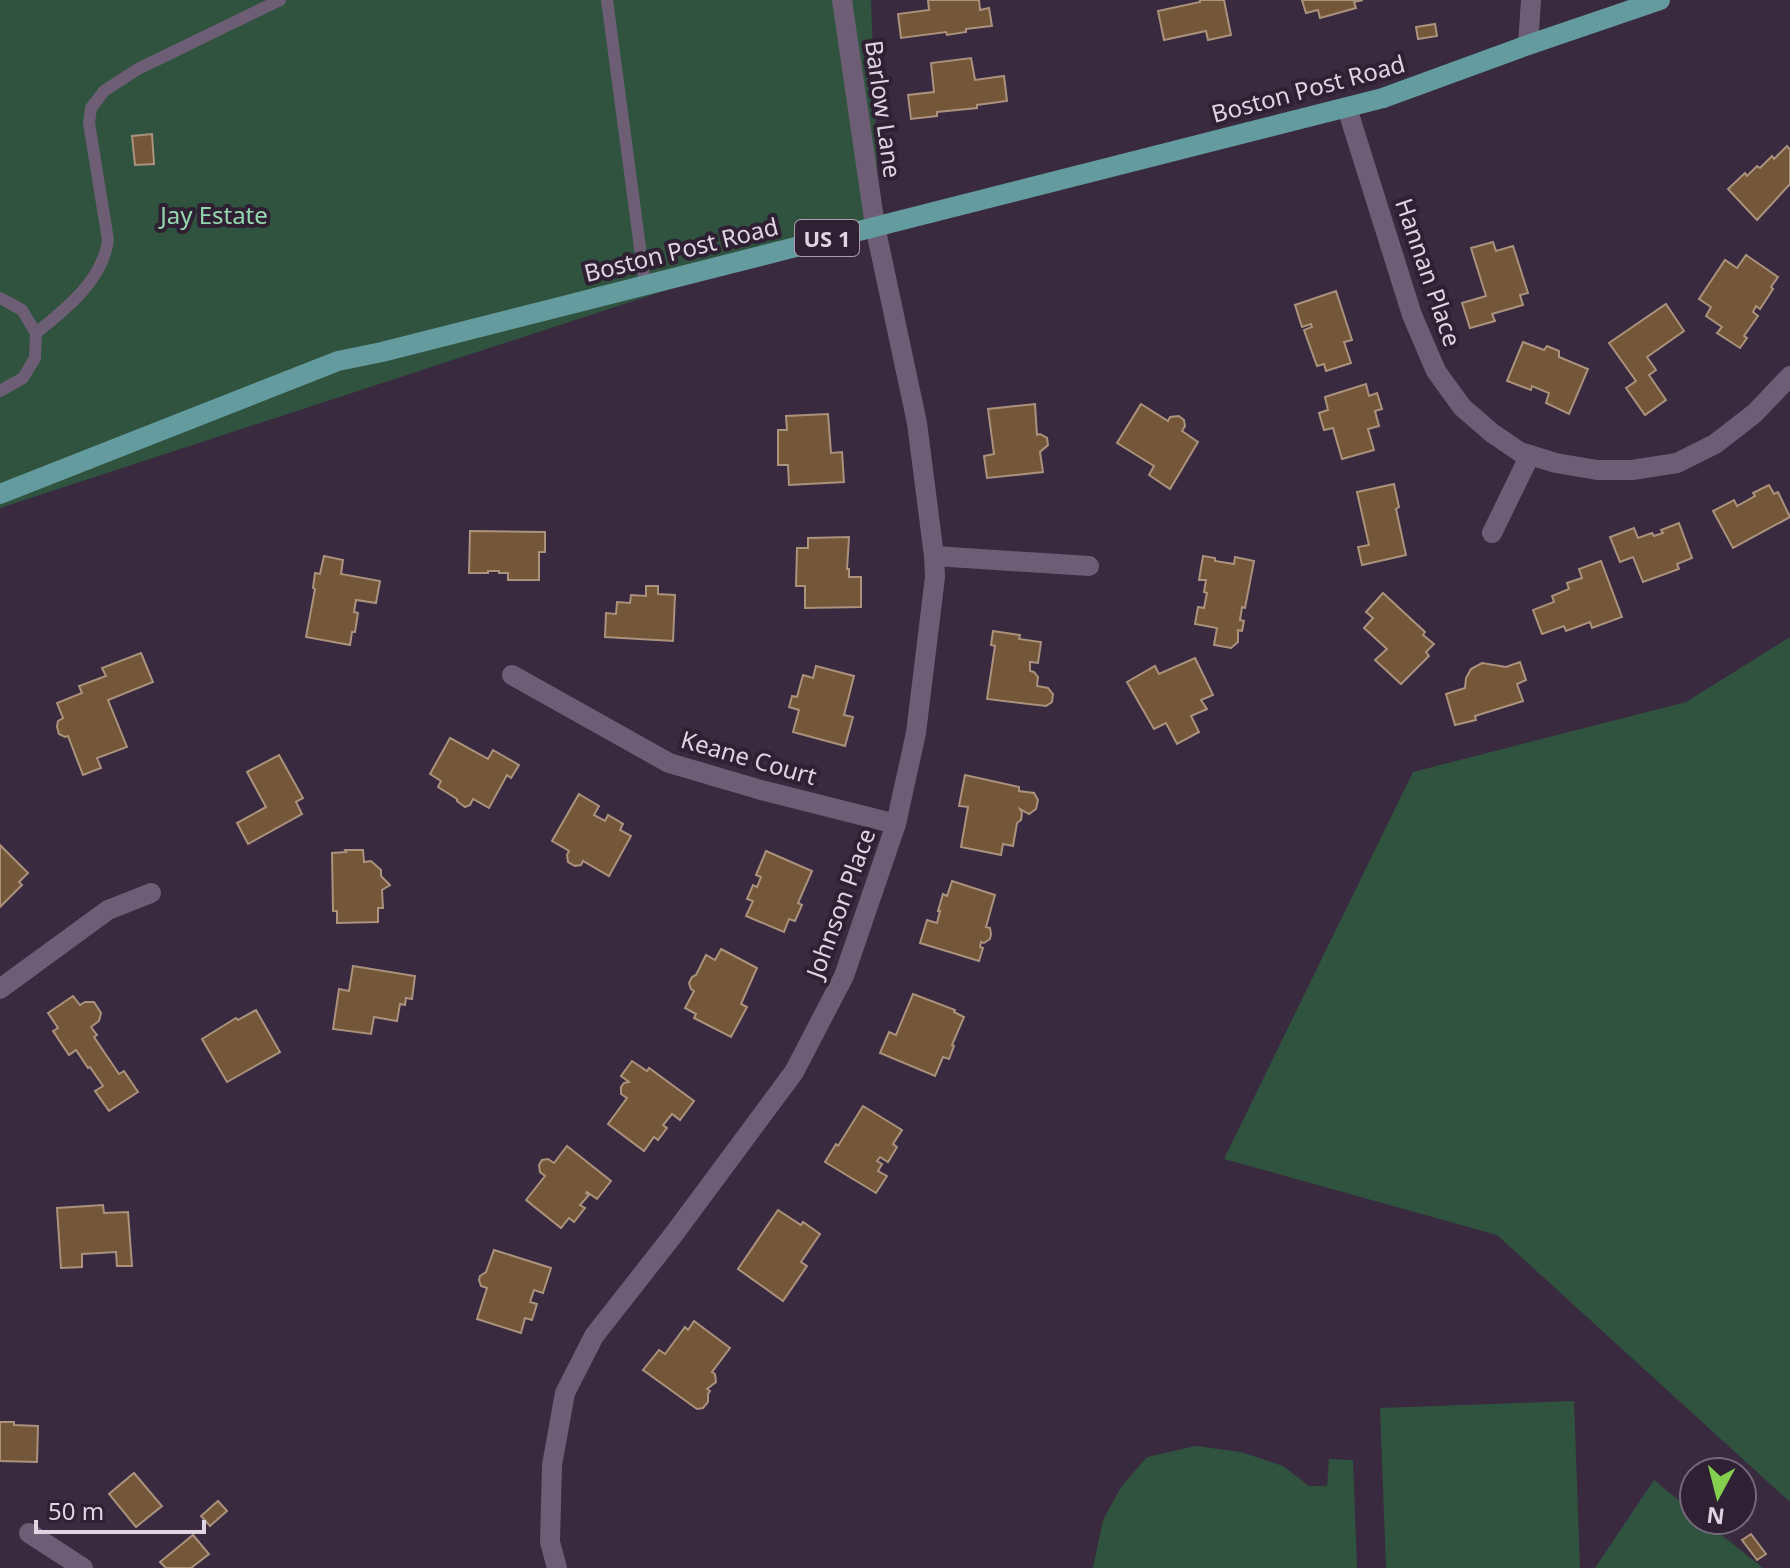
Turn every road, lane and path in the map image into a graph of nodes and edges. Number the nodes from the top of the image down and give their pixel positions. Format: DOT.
graph roads {
  1 [pos="280,0"];
  2 [pos="607,0"];
  3 [pos="842,0"];
  4 [pos="1531,0"];
  5 [pos="1660,0"];
  6 [pos="1528,45"];
  7 [pos="1347,108"];
  8 [pos="875,226"];
  9 [pos="645,285"];
  10 [pos="0,298"];
  11 [pos="36,333"];
  12 [pos="1790,376"];
  13 [pos="0,391"];
  14 [pos="1530,455"];
  15 [pos="0,494"];
  16 [pos="1492,533"];
  17 [pos="934,556"];
  18 [pos="1089,566"];
  19 [pos="512,675"];
  20 [pos="896,824"];
  21 [pos="151,893"];
  22 [pos="0,989"];
  23 [pos="29,1533"];
  24 [pos="83,1568"];
  25 [pos="557,1568"];
  1 -- 11 [label="lane"];
  2 -- 9 [label="lane"];
  3 -- 8 [label="street, Barlow Lane"];
  4 -- 6 [label="street"];
  5 -- 6 [label="main road, Boston Post Road / US 1"];
  6 -- 7 [label="main road, Boston Post Road / US 1"];
  7 -- 8 [label="main road, Boston Post Road / US 1"];
  7 -- 14 [label="street, Hannan Place"];
  8 -- 9 [label="main road, Boston Post Road / US 1"];
  8 -- 17 [label="street, Johnson Place"];
  9 -- 15 [label="main road, Boston Post Road / US 1"];
  10 -- 11 [label="lane"];
  11 -- 13 [label="lane"];
  12 -- 14 [label="street, Hannan Place"];
  14 -- 16 [label="street"];
  17 -- 18 [label="street"];
  17 -- 20 [label="street, Johnson Place"];
  19 -- 20 [label="street, Keane Court"];
  20 -- 25 [label="street, Johnson Place"];
  21 -- 22 [label="street"];
  23 -- 24 [label="street"];
}
